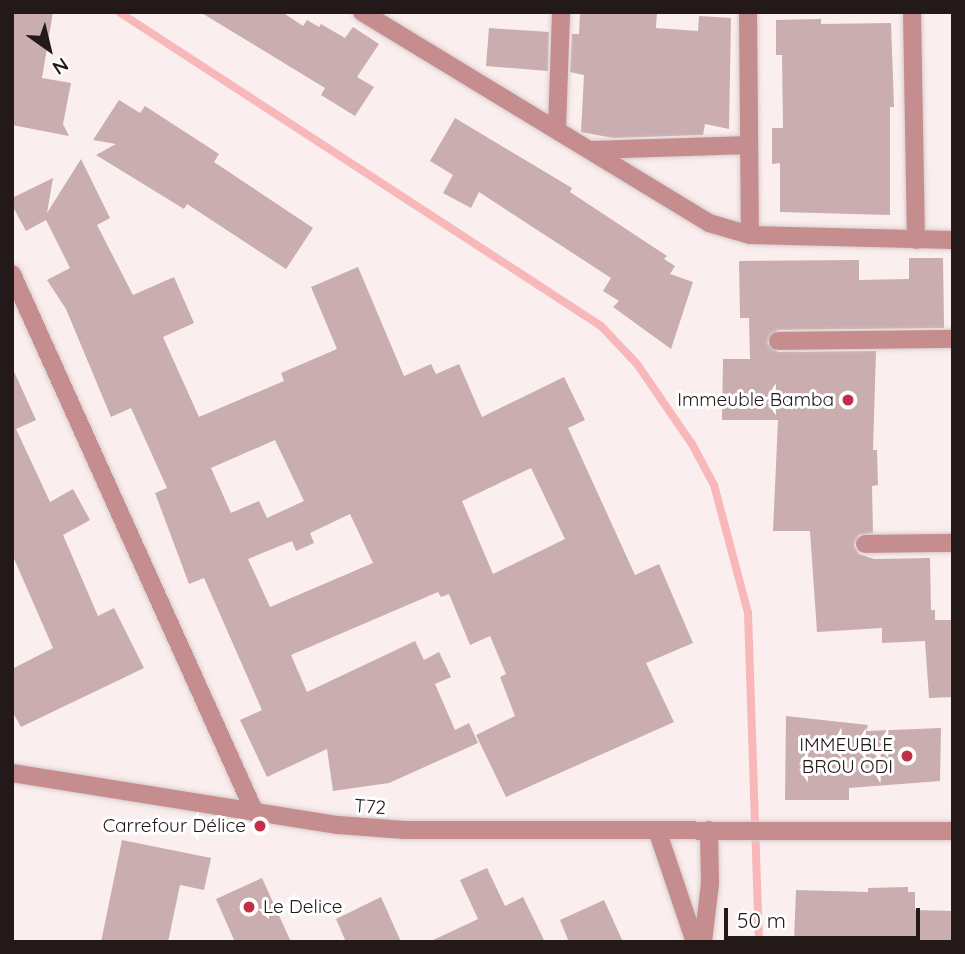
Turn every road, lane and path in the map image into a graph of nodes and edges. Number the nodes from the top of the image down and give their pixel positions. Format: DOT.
graph roads {
  1 [pos="362,12"];
  2 [pos="561,12"];
  3 [pos="748,12"];
  4 [pos="912,12"];
  5 [pos="557,128"];
  6 [pos="749,145"];
  7 [pos="592,150"];
  8 [pos="750,236"];
  9 [pos="916,240"];
  10 [pos="953,240"];
  11 [pos="12,274"];
  12 [pos="953,339"];
  13 [pos="778,341"];
  14 [pos="953,543"];
  15 [pos="865,544"];
  16 [pos="12,774"];
  17 [pos="255,813"];
  18 [pos="657,830"];
  19 [pos="709,830"];
  20 [pos="953,831"];
  21 [pos="695,942"];
  22 [pos="703,942"];
  1 -- 5 [label="street"];
  2 -- 5 [label="street"];
  3 -- 6 [label="street"];
  4 -- 9 [label="street"];
  5 -- 7 [label="street"];
  6 -- 7 [label="street"];
  6 -- 8 [label="street"];
  7 -- 8 [label="street"];
  8 -- 9 [label="street"];
  9 -- 10 [label="street"];
  11 -- 17 [label="street"];
  12 -- 13 [label="street"];
  14 -- 15 [label="street"];
  16 -- 17 [label="street, T72"];
  17 -- 18 [label="street, T72"];
  18 -- 19 [label="street, T72"];
  18 -- 21 [label="street"];
  19 -- 20 [label="street, T72"];
  19 -- 22 [label="street"];
}
